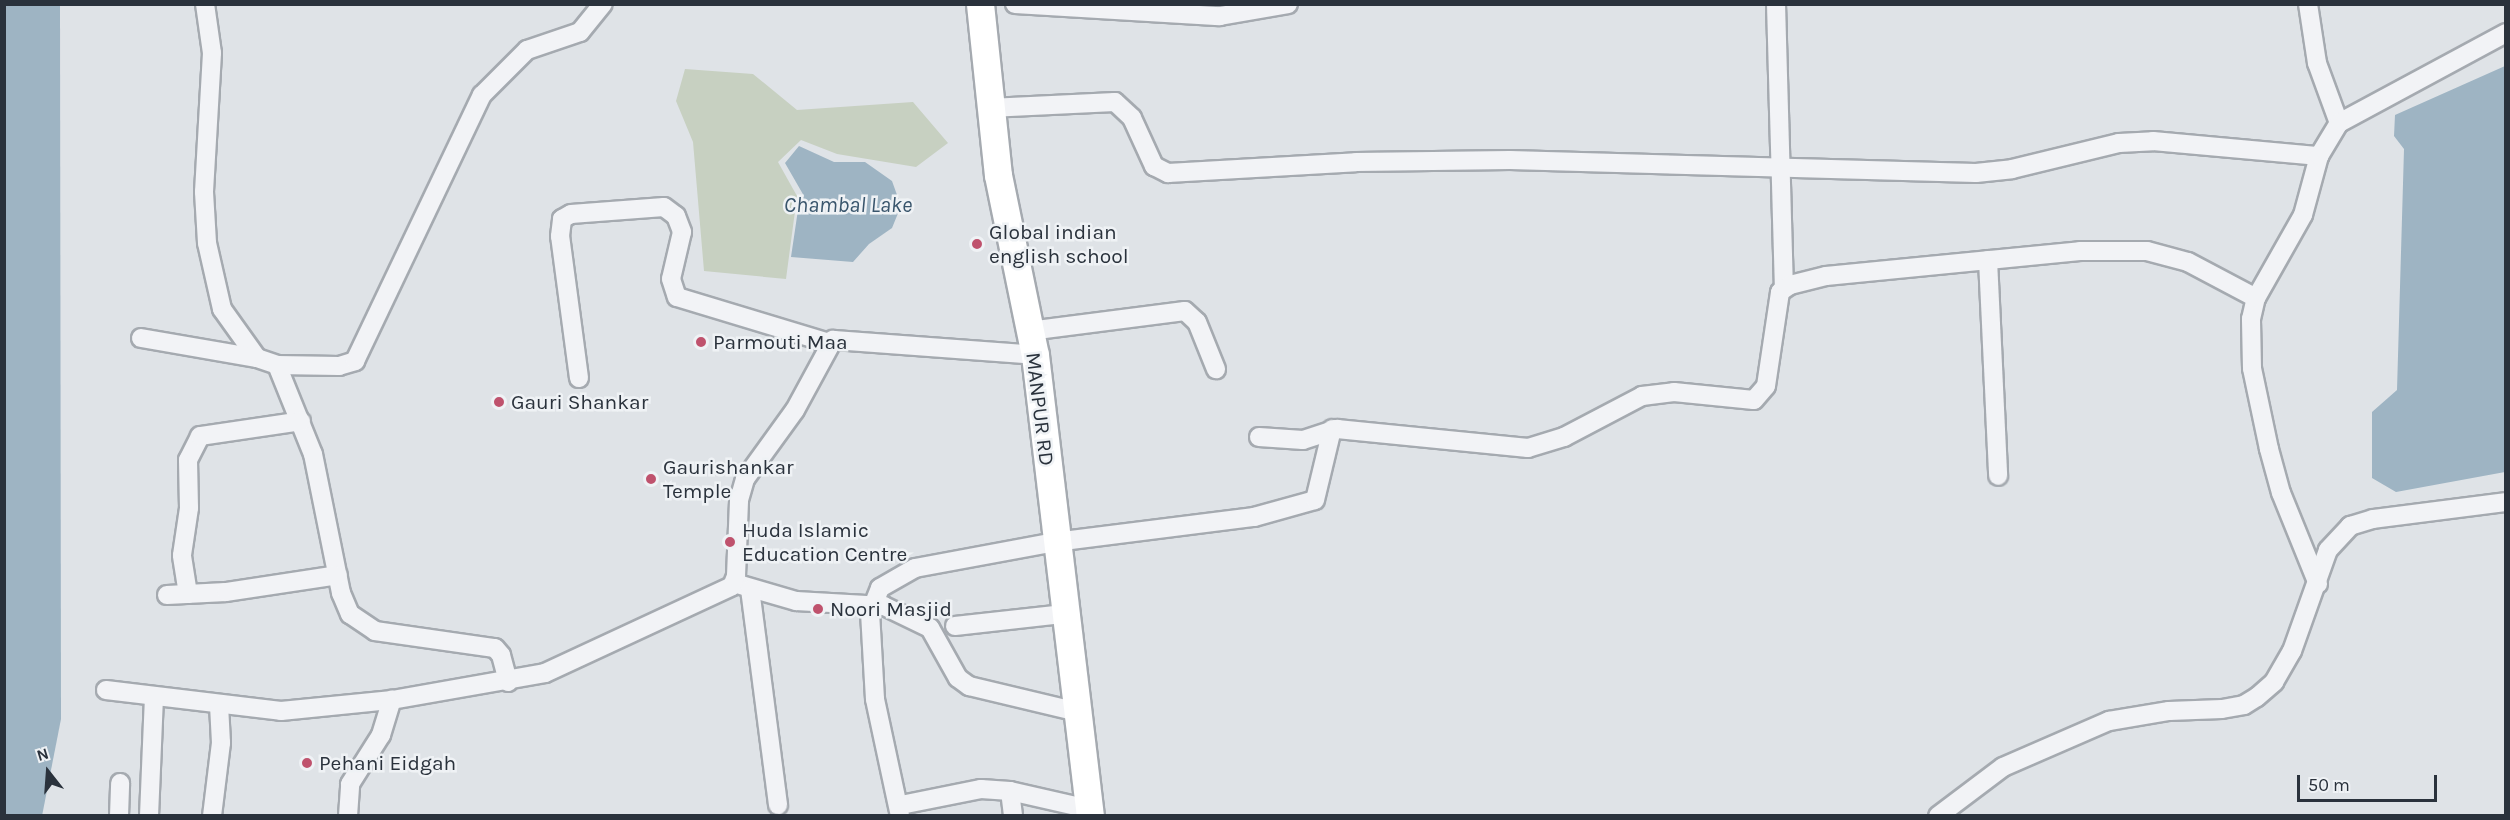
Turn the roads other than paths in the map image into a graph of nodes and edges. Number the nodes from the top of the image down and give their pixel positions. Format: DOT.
graph roads {
  1 [pos="205,4"];
  2 [pos="603,4"];
  3 [pos="980,4"];
  4 [pos="1015,4"];
  5 [pos="1288,4"];
  6 [pos="1776,4"];
  7 [pos="2308,4"];
  8 [pos="2505,33"];
  9 [pos="989,108"];
  10 [pos="2339,123"];
  11 [pos="2319,156"];
  12 [pos="1782,167"];
  13 [pos="1988,260"];
  14 [pos="1784,288"];
  15 [pos="2256,298"];
  16 [pos="141,338"];
  17 [pos="829,343"];
  18 [pos="1032,343"];
  19 [pos="256,358"];
  20 [pos="277,366"];
  21 [pos="1216,369"];
  22 [pos="579,378"];
  23 [pos="301,421"];
  24 [pos="1332,429"];
  25 [pos="1259,437"];
  26 [pos="1998,476"];
  27 [pos="2505,502"];
  28 [pos="1055,542"];
  29 [pos="338,575"];
  30 [pos="2318,584"];
  31 [pos="742,586"];
  32 [pos="188,594"];
  33 [pos="167,595"];
  34 [pos="877,604"];
  35 [pos="1064,614"];
  36 [pos="955,626"];
  37 [pos="508,682"];
  38 [pos="106,690"];
  39 [pos="154,696"];
  40 [pos="392,700"];
  41 [pos="219,705"];
  42 [pos="1078,712"];
  43 [pos="120,783"];
  44 [pos="1010,791"];
  45 [pos="778,805"];
  46 [pos="901,810"];
  47 [pos="1090,812"];
  48 [pos="118,816"];
  49 [pos="149,816"];
  50 [pos="212,816"];
  51 [pos="348,816"];
  52 [pos="1013,816"];
  53 [pos="1938,816"];
  1 -- 19 [label="street"];
  2 -- 20 [label="street"];
  3 -- 9 [label="main road, MANPUR RD"];
  4 -- 5 [label="street"];
  6 -- 12 [label="street"];
  7 -- 10 [label="street"];
  8 -- 10 [label="street"];
  9 -- 12 [label="street"];
  9 -- 18 [label="main road, MANPUR RD"];
  10 -- 11 [label="street"];
  11 -- 12 [label="street"];
  11 -- 15 [label="street"];
  12 -- 14 [label="street"];
  13 -- 14 [label="street"];
  13 -- 15 [label="street"];
  13 -- 26 [label="street"];
  14 -- 24 [label="street"];
  15 -- 30 [label="street"];
  16 -- 19 [label="street"];
  17 -- 18 [label="street"];
  17 -- 22 [label="street"];
  17 -- 31 [label="street"];
  18 -- 21 [label="street"];
  18 -- 28 [label="main road, MANPUR RD"];
  19 -- 20 [label="street"];
  20 -- 23 [label="street"];
  23 -- 29 [label="street"];
  23 -- 32 [label="street"];
  24 -- 25 [label="street"];
  24 -- 28 [label="street"];
  27 -- 30 [label="street"];
  28 -- 34 [label="street"];
  28 -- 35 [label="main road, MANPUR RD"];
  29 -- 32 [label="street"];
  29 -- 37 [label="street"];
  30 -- 53 [label="street"];
  31 -- 34 [label="street"];
  31 -- 37 [label="street"];
  31 -- 45 [label="street"];
  32 -- 33 [label="street"];
  34 -- 42 [label="street"];
  34 -- 46 [label="street"];
  35 -- 36 [label="street"];
  35 -- 42 [label="main road, MANPUR RD"];
  37 -- 40 [label="street"];
  38 -- 39 [label="street"];
  39 -- 41 [label="street"];
  39 -- 49 [label="street"];
  40 -- 41 [label="street"];
  40 -- 51 [label="street"];
  41 -- 50 [label="street"];
  42 -- 47 [label="main road, MANPUR RD"];
  43 -- 48 [label="street"];
  44 -- 46 [label="street"];
  44 -- 47 [label="street"];
  44 -- 52 [label="street"];
}
